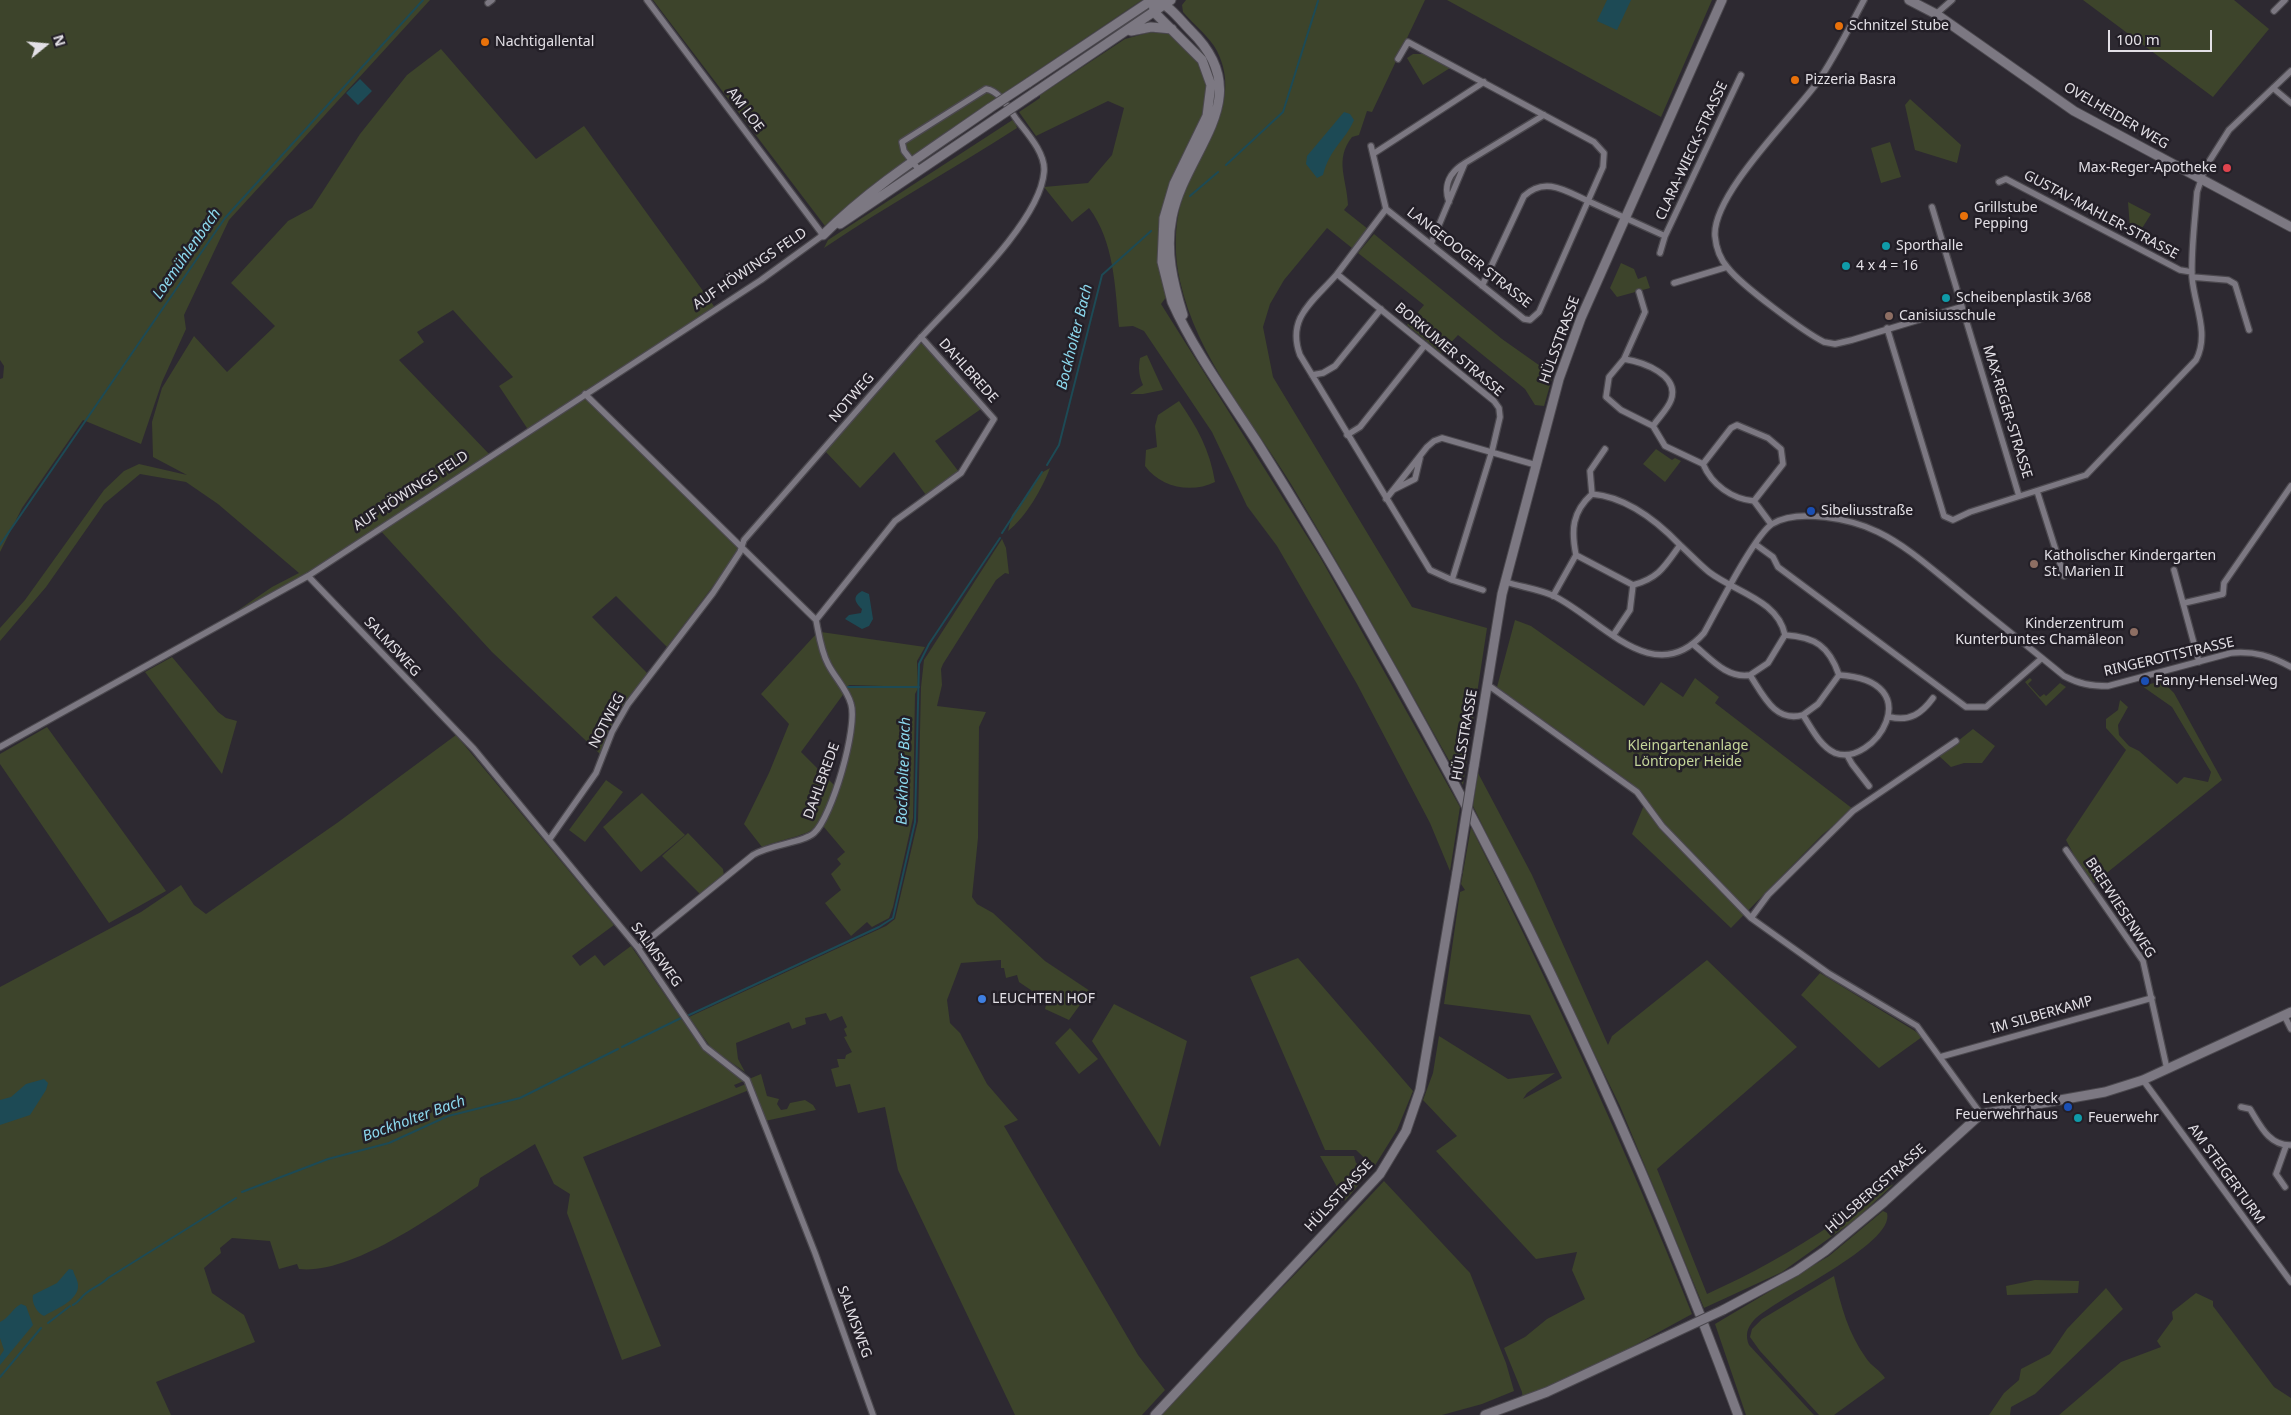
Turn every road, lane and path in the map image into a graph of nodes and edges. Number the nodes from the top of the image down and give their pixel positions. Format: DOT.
graph roads {
  1 [pos="647,0"];
  2 [pos="1153,0"];
  3 [pos="1722,0"];
  4 [pos="1864,0"];
  5 [pos="1909,0"];
  6 [pos="1952,0"];
  7 [pos="2286,0"];
  8 [pos="1168,2"];
  9 [pos="2274,11"];
  10 [pos="1154,12"];
  11 [pos="1936,14"];
  12 [pos="1172,29"];
  13 [pos="1123,33"];
  14 [pos="1398,59"];
  15 [pos="2291,71"];
  16 [pos="1741,75"];
  17 [pos="1484,82"];
  18 [pos="2273,88"];
  19 [pos="2291,102"];
  20 [pos="1544,116"];
  21 [pos="1371,146"];
  22 [pos="1373,154"];
  23 [pos="912,162"];
  24 [pos="919,170"];
  25 [pos="2201,179"];
  26 [pos="1999,182"];
  27 [pos="1588,201"];
  28 [pos="1932,208"];
  29 [pos="1386,209"];
  30 [pos="1625,218"];
  31 [pos="2291,227"];
  32 [pos="824,235"];
  33 [pos="1665,236"];
  34 [pos="1431,244"];
  35 [pos="1660,253"];
  36 [pos="1727,267"];
  37 [pos="1337,274"];
  38 [pos="2192,275"];
  39 [pos="1674,283"];
  40 [pos="1482,286"];
  41 [pos="1639,292"];
  42 [pos="1961,307"];
  43 [pos="1381,309"];
  44 [pos="1887,328"];
  45 [pos="2249,330"];
  46 [pos="921,338"];
  47 [pos="1195,342"];
  48 [pos="1426,345"];
  49 [pos="1624,359"];
  50 [pos="1312,375"];
  51 [pos="585,394"];
  52 [pos="1653,426"];
  53 [pos="1347,435"];
  54 [pos="1605,448"];
  55 [pos="1492,452"];
  56 [pos="1420,456"];
  57 [pos="1703,464"];
  58 [pos="1536,465"];
  59 [pos="2291,486"];
  60 [pos="1392,491"];
  61 [pos="2037,492"];
  62 [pos="1592,494"];
  63 [pos="2019,496"];
  64 [pos="1386,499"];
  65 [pos="1754,501"];
  66 [pos="1771,524"];
  67 [pos="1755,544"];
  68 [pos="1680,546"];
  69 [pos="741,547"];
  70 [pos="1576,555"];
  71 [pos="2174,570"];
  72 [pos="308,576"];
  73 [pos="2064,576"];
  74 [pos="1452,580"];
  75 [pos="1506,582"];
  76 [pos="1633,585"];
  77 [pos="1731,585"];
  78 [pos="1483,590"];
  79 [pos="1553,596"];
  80 [pos="2184,603"];
  81 [pos="816,620"];
  82 [pos="1614,634"];
  83 [pos="1785,635"];
  84 [pos="1694,645"];
  85 [pos="2042,658"];
  86 [pos="2200,662"];
  87 [pos="2291,667"];
  88 [pos="1839,675"];
  89 [pos="1750,676"];
  90 [pos="1488,685"];
  91 [pos="1934,698"];
  92 [pos="1803,715"];
  93 [pos="1890,718"];
  94 [pos="1956,741"];
  95 [pos="0,747"];
  96 [pos="1847,754"];
  97 [pos="1869,786"];
  98 [pos="549,840"];
  99 [pos="2066,850"];
  100 [pos="1751,918"];
  101 [pos="638,948"];
  102 [pos="2152,998"];
  103 [pos="2288,1013"];
  104 [pos="2291,1029"];
  105 [pos="1940,1057"];
  106 [pos="2168,1069"];
  107 [pos="2143,1080"];
  108 [pos="2241,1107"];
  109 [pos="1981,1114"];
  110 [pos="2289,1146"];
  111 [pos="2285,1187"];
  112 [pos="2291,1282"];
  113 [pos="873,1415"];
  114 [pos="1155,1415"];
  115 [pos="1485,1415"];
  116 [pos="1738,1415"];
  1 -- 32 [label="street, AM LOE"];
  2 -- 8 [label="street"];
  2 -- 10 [label="street"];
  2 -- 23 [label="street, AUF HÖWINGS FELD, bridge"];
  3 -- 30 [label="street, HÜLSSTRASSE"];
  4 -- 36 [label="street"];
  5 -- 11 [label="street, OVELHEIDER WEG"];
  6 -- 11 [label="street"];
  7 -- 9 [label="street"];
  8 -- 10 [label="street, AUF HÖWINGS FELD"];
  8 -- 47 [label="street"];
  10 -- 12 [label="street"];
  10 -- 13 [label="street, AUF HÖWINGS FELD"];
  11 -- 25 [label="street, OVELHEIDER WEG"];
  12 -- 13 [label="street"];
  12 -- 47 [label="street"];
  13 -- 24 [label="street, AUF HÖWINGS FELD, bridge"];
  14 -- 17 [label="street, LANGEOOGER STRASSE"];
  15 -- 18 [label="street"];
  16 -- 33 [label="street, CLARA-WIECK-STRASSE"];
  17 -- 20 [label="street, LANGEOOGER STRASSE"];
  17 -- 22 [label="street"];
  18 -- 19 [label="street"];
  18 -- 25 [label="street"];
  20 -- 27 [label="street, LANGEOOGER STRASSE"];
  20 -- 34 [label="street"];
  21 -- 22 [label="street, LANGEOOGER STRASSE"];
  22 -- 29 [label="street, LANGEOOGER STRASSE"];
  23 -- 24 [label="street, NOTWEG"];
  23 -- 32 [label="street, AUF HÖWINGS FELD"];
  23 -- 46 [label="street, NOTWEG"];
  24 -- 32 [label="street, AUF HÖWINGS FELD"];
  25 -- 31 [label="street, OVELHEIDER WEG"];
  25 -- 38 [label="street"];
  26 -- 38 [label="street, GUSTAV-MAHLER-STRASSE"];
  27 -- 30 [label="street"];
  27 -- 40 [label="street"];
  27 -- 40 [label="street, LANGEOOGER STRASSE"];
  28 -- 42 [label="street, MAX-REGER-STRASSE"];
  29 -- 34 [label="street, LANGEOOGER STRASSE"];
  29 -- 37 [label="street"];
  30 -- 33 [label="street, CLARA-WIECK-STRASSE"];
  30 -- 58 [label="street, HÜLSSTRASSE"];
  32 -- 51 [label="street, AUF HÖWINGS FELD"];
  33 -- 35 [label="street, CLARA-WIECK-STRASSE"];
  34 -- 40 [label="street, LANGEOOGER STRASSE"];
  36 -- 39 [label="street"];
  36 -- 44 [label="street"];
  37 -- 43 [label="street, BORKUMER STRASSE"];
  37 -- 50 [label="street"];
  38 -- 45 [label="street, GUSTAV-MAHLER-STRASSE"];
  38 -- 61 [label="street"];
  41 -- 49 [label="street"];
  42 -- 44 [label="street"];
  42 -- 63 [label="street, MAX-REGER-STRASSE"];
  43 -- 48 [label="street, BORKUMER STRASSE"];
  43 -- 50 [label="street"];
  44 -- 63 [label="street"];
  46 -- 69 [label="street, NOTWEG"];
  46 -- 81 [label="street, DAHLBREDE"];
  47 -- 116 [label="street"];
  48 -- 53 [label="street"];
  48 -- 55 [label="street, BORKUMER STRASSE"];
  49 -- 52 [label="street"];
  49 -- 52 [label="street"];
  50 -- 53 [label="street"];
  51 -- 69 [label="street"];
  51 -- 72 [label="street, AUF HÖWINGS FELD"];
  52 -- 57 [label="street"];
  53 -- 64 [label="street"];
  54 -- 62 [label="street"];
  55 -- 56 [label="street"];
  55 -- 58 [label="street"];
  55 -- 74 [label="street, BORKUMER STRASSE"];
  56 -- 60 [label="street"];
  56 -- 60 [label="street"];
  57 -- 65 [label="street"];
  57 -- 65 [label="street"];
  58 -- 75 [label="street, HÜLSSTRASSE"];
  59 -- 80 [label="street"];
  60 -- 64 [label="street"];
  61 -- 63 [label="street"];
  61 -- 73 [label="street"];
  62 -- 68 [label="street"];
  62 -- 70 [label="street"];
  64 -- 74 [label="street"];
  65 -- 66 [label="street"];
  66 -- 67 [label="street"];
  66 -- 85 [label="street, RINGEROTTSTRASSE"];
  67 -- 77 [label="street"];
  67 -- 85 [label="street"];
  68 -- 76 [label="street"];
  68 -- 77 [label="street"];
  69 -- 81 [label="street"];
  69 -- 98 [label="street, NOTWEG"];
  70 -- 76 [label="street"];
  70 -- 79 [label="street"];
  71 -- 80 [label="street"];
  72 -- 95 [label="street, AUF HÖWINGS FELD"];
  72 -- 98 [label="street, SALMSWEG"];
  74 -- 78 [label="street"];
  75 -- 79 [label="street"];
  75 -- 90 [label="street, HÜLSSTRASSE"];
  76 -- 82 [label="street"];
  77 -- 83 [label="street"];
  77 -- 84 [label="street"];
  79 -- 82 [label="street"];
  80 -- 86 [label="street"];
  81 -- 101 [label="street, DAHLBREDE"];
  82 -- 84 [label="street"];
  83 -- 88 [label="street"];
  83 -- 89 [label="street"];
  84 -- 89 [label="street"];
  85 -- 86 [label="street, RINGEROTTSTRASSE"];
  86 -- 87 [label="street, RINGEROTTSTRASSE"];
  88 -- 92 [label="street"];
  88 -- 93 [label="street"];
  89 -- 92 [label="street"];
  90 -- 100 [label="street"];
  90 -- 114 [label="street, HÜLSSTRASSE, bridge"];
  91 -- 93 [label="street"];
  92 -- 96 [label="street"];
  93 -- 96 [label="street"];
  94 -- 100 [label="street"];
  96 -- 97 [label="street"];
  98 -- 101 [label="street, SALMSWEG"];
  99 -- 102 [label="street, BREEWIESENWEG"];
  100 -- 105 [label="street"];
  101 -- 113 [label="street, SALMSWEG"];
  102 -- 105 [label="street, IM SILBERKAMP"];
  102 -- 106 [label="street, BREEWIESENWEG"];
  103 -- 104 [label="street"];
  103 -- 106 [label="street"];
  105 -- 109 [label="street"];
  106 -- 107 [label="street"];
  107 -- 109 [label="street"];
  107 -- 112 [label="street, AM STEIGERTURM"];
  108 -- 110 [label="street"];
  109 -- 115 [label="street, HÜLSBERGSTRASSE, bridge"];
  110 -- 111 [label="street"];
}
